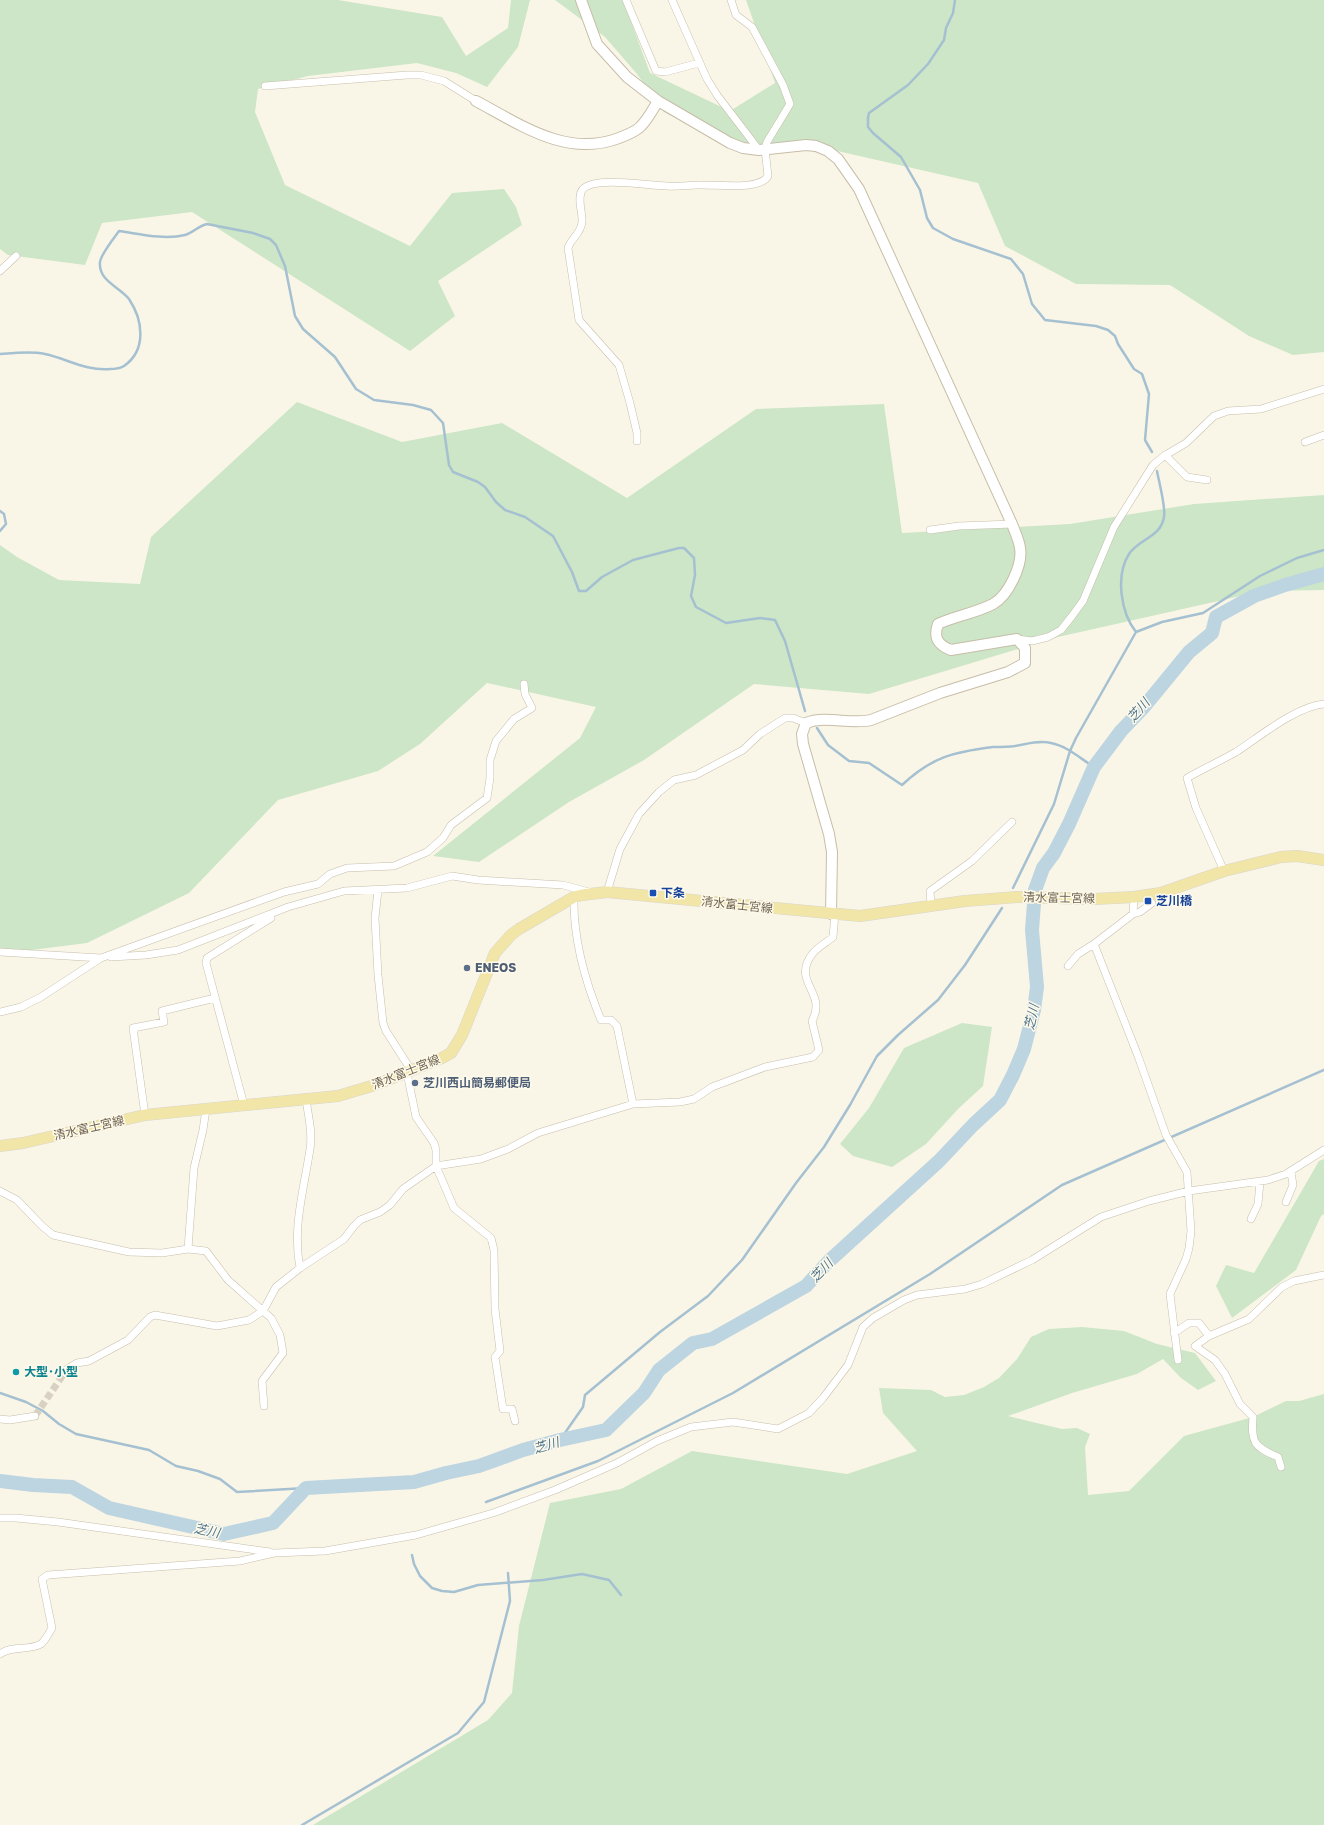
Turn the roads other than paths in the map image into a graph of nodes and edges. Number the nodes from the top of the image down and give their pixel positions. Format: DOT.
graph roads {
  1 [pos="581,0"];
  2 [pos="626,0"];
  3 [pos="672,0"];
  4 [pos="731,0"];
  5 [pos="699,63"];
  6 [pos="264,86"];
  7 [pos="476,101"];
  8 [pos="658,101"];
  9 [pos="762,149"];
  10 [pos="16,256"];
  11 [pos="0,271"];
  12 [pos="1324,389"];
  13 [pos="1324,435"];
  14 [pos="637,441"];
  15 [pos="1305,442"];
  16 [pos="1165,455"];
  17 [pos="1207,480"];
  18 [pos="1012,524"];
  19 [pos="930,530"];
  20 [pos="1017,639"];
  21 [pos="524,684"];
  22 [pos="1324,704"];
  23 [pos="806,723"];
  24 [pos="1012,822"];
  25 [pos="1324,860"];
  26 [pos="1224,871"];
  27 [pos="378,890"];
  28 [pos="607,892"];
  29 [pos="593,893"];
  30 [pos="574,898"];
  31 [pos="1134,898"];
  32 [pos="1152,903"];
  33 [pos="931,905"];
  34 [pos="281,911"];
  35 [pos="833,914"];
  36 [pos="1134,914"];
  37 [pos="1094,944"];
  38 [pos="0,952"];
  39 [pos="101,958"];
  40 [pos="1068,966"];
  41 [pos="215,998"];
  42 [pos="0,1012"];
  43 [pos="409,1072"];
  44 [pos="306,1100"];
  45 [pos="633,1104"];
  46 [pos="244,1105"];
  47 [pos="206,1109"];
  48 [pos="145,1115"];
  49 [pos="0,1146"];
  50 [pos="1324,1150"];
  51 [pos="436,1166"];
  52 [pos="1291,1172"];
  53 [pos="1260,1182"];
  54 [pos="0,1190"];
  55 [pos="1188,1191"];
  56 [pos="1286,1202"];
  57 [pos="1251,1219"];
  58 [pos="188,1249"];
  59 [pos="300,1268"];
  60 [pos="1324,1275"];
  61 [pos="263,1311"];
  62 [pos="1174,1333"];
  63 [pos="1209,1336"];
  64 [pos="1178,1360"];
  65 [pos="67,1369"];
  66 [pos="264,1406"];
  67 [pos="35,1416"];
  68 [pos="0,1419"];
  69 [pos="515,1422"];
  70 [pos="1281,1467"];
  71 [pos="0,1518"];
  72 [pos="274,1553"];
  73 [pos="0,1654"];
  1 -- 8 [label="street"];
  2 -- 5 [label="street"];
  3 -- 5 [label="street"];
  4 -- 9 [label="street"];
  5 -- 9 [label="street"];
  6 -- 7 [label="street"];
  7 -- 8 [label="street"];
  8 -- 9 [label="street"];
  9 -- 14 [label="street"];
  9 -- 18 [label="street"];
  10 -- 11 [label="street"];
  12 -- 16 [label="street"];
  13 -- 15 [label="street"];
  16 -- 17 [label="street"];
  16 -- 20 [label="street"];
  18 -- 19 [label="street"];
  18 -- 20 [label="street"];
  20 -- 23 [label="street"];
  21 -- 39 [label="street"];
  22 -- 26 [label="street"];
  23 -- 28 [label="street"];
  23 -- 35 [label="street"];
  24 -- 33 [label="street"];
  25 -- 26 [label="main road, 清水富士宮線"];
  26 -- 31 [label="main road, 清水富士宮線"];
  27 -- 29 [label="street"];
  27 -- 34 [label="street"];
  27 -- 43 [label="street"];
  28 -- 29 [label="main road, 清水富士宮線"];
  28 -- 35 [label="main road, 清水富士宮線"];
  29 -- 30 [label="main road, 清水富士宮線"];
  30 -- 43 [label="main road, 清水富士宮線"];
  30 -- 45 [label="street"];
  31 -- 33 [label="main road, 清水富士宮線"];
  31 -- 36 [label="street"];
  32 -- 36 [label="street"];
  33 -- 35 [label="main road, 清水富士宮線"];
  34 -- 39 [label="street"];
  34 -- 41 [label="street"];
  35 -- 45 [label="street"];
  36 -- 37 [label="street"];
  37 -- 40 [label="street"];
  37 -- 55 [label="street"];
  38 -- 39 [label="street"];
  39 -- 42 [label="street"];
  41 -- 46 [label="street"];
  41 -- 48 [label="street"];
  43 -- 44 [label="main road, 清水富士宮線"];
  43 -- 51 [label="street"];
  44 -- 46 [label="main road, 清水富士宮線"];
  44 -- 59 [label="street"];
  45 -- 51 [label="street"];
  46 -- 47 [label="main road, 清水富士宮線"];
  47 -- 48 [label="main road, 清水富士宮線"];
  47 -- 58 [label="street"];
  48 -- 49 [label="main road, 清水富士宮線"];
  50 -- 52 [label="street"];
  51 -- 59 [label="street"];
  51 -- 69 [label="street"];
  52 -- 53 [label="street"];
  52 -- 56 [label="street"];
  53 -- 55 [label="street"];
  53 -- 57 [label="street"];
  54 -- 58 [label="street"];
  55 -- 62 [label="street"];
  55 -- 72 [label="street"];
  58 -- 61 [label="street"];
  59 -- 61 [label="street"];
  60 -- 63 [label="street"];
  61 -- 65 [label="street"];
  61 -- 66 [label="street"];
  62 -- 63 [label="street"];
  62 -- 64 [label="street"];
  63 -- 70 [label="street"];
  67 -- 68 [label="street"];
  71 -- 72 [label="street"];
  72 -- 73 [label="street"];
}
